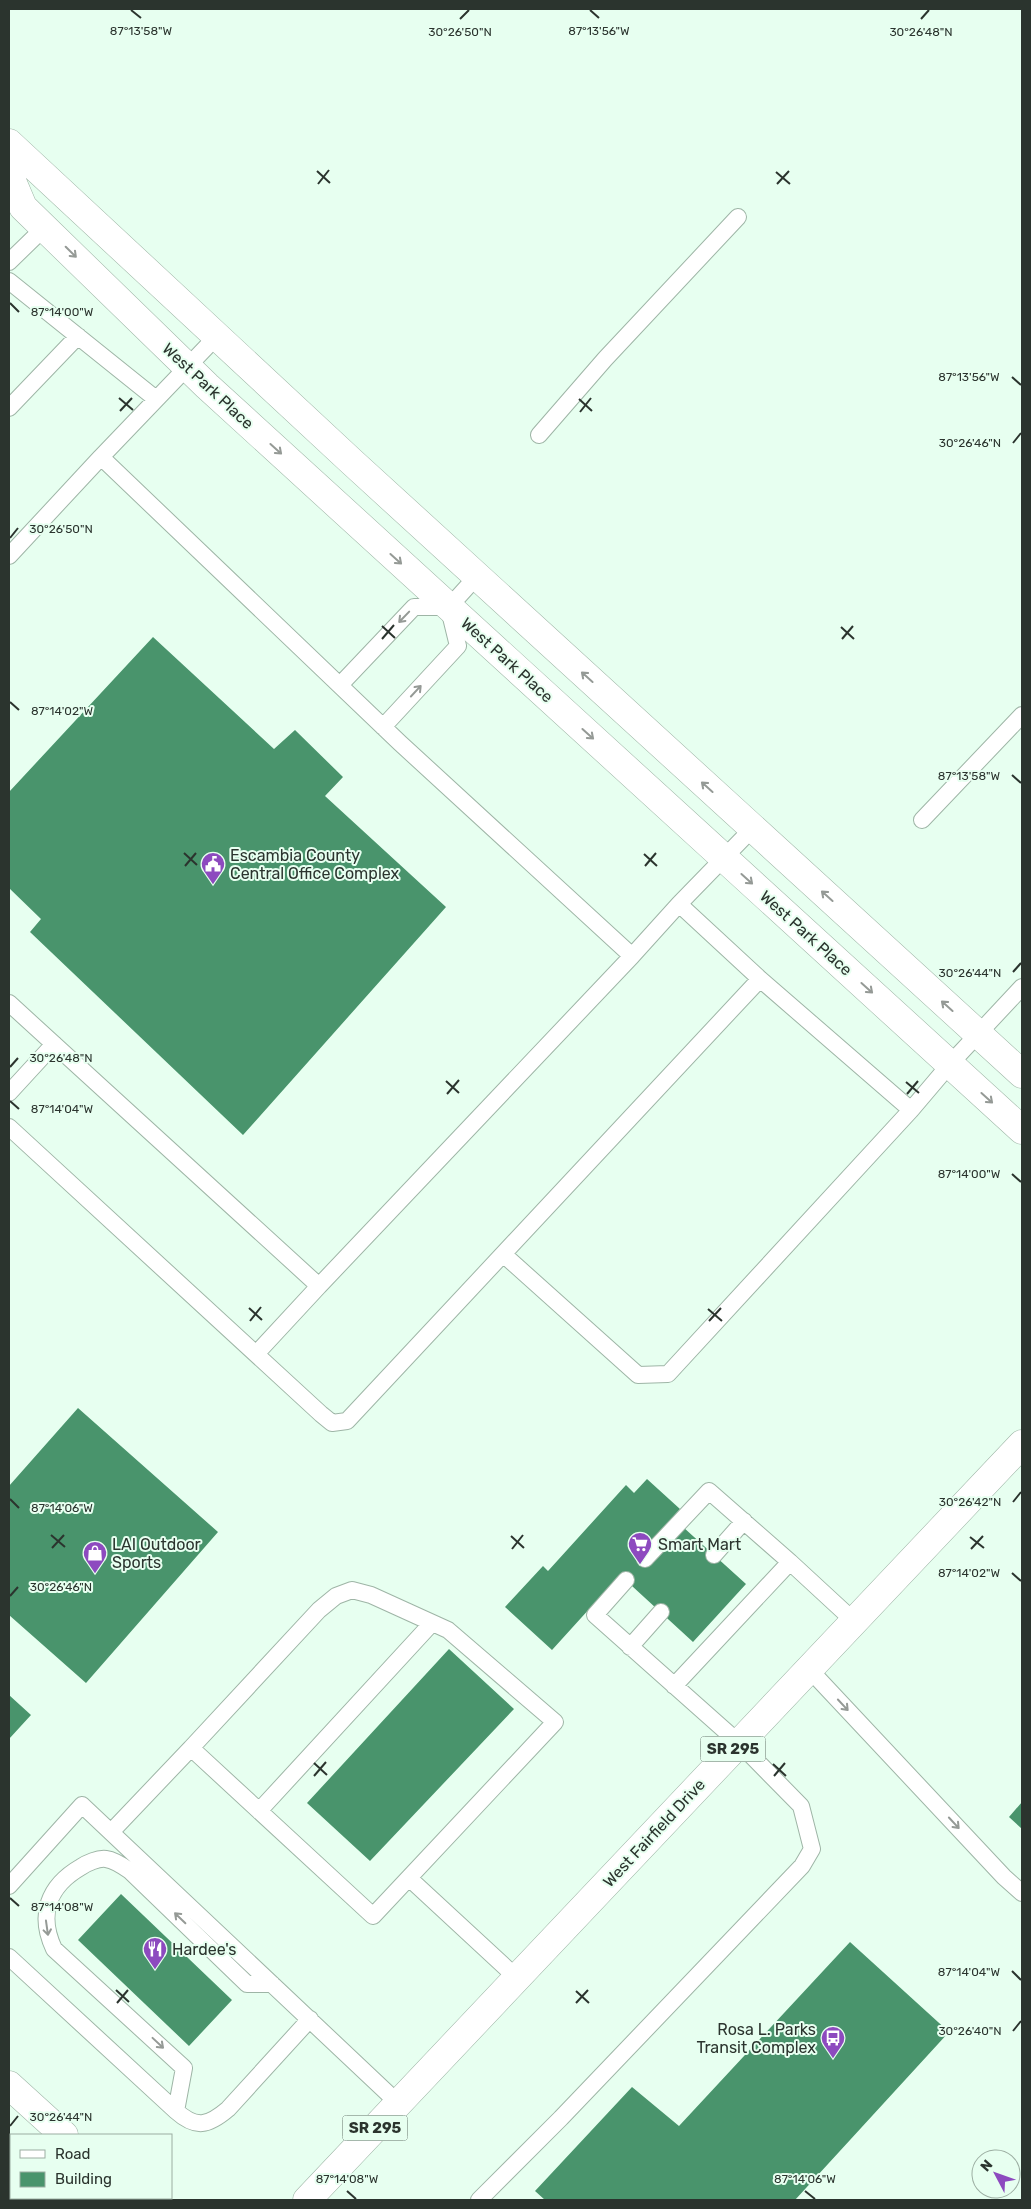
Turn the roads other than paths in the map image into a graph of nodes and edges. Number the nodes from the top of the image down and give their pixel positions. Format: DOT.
graph roads {
  1 [pos="9,143"];
  2 [pos="9,174"];
  3 [pos="738,217"];
  4 [pos="45,227"];
  5 [pos="9,262"];
  6 [pos="9,280"];
  7 [pos="78,336"];
  8 [pos="217,336"];
  9 [pos="187,366"];
  10 [pos="156,399"];
  11 [pos="9,408"];
  12 [pos="539,435"];
  13 [pos="101,457"];
  14 [pos="9,556"];
  15 [pos="478,575"];
  16 [pos="449,607"];
  17 [pos="340,685"];
  18 [pos="1019,725"];
  19 [pos="383,727"];
  20 [pos="922,820"];
  21 [pos="753,828"];
  22 [pos="725,858"];
  23 [pos="679,904"];
  24 [pos="632,956"];
  25 [pos="760,979"];
  26 [pos="1022,986"];
  27 [pos="9,1003"];
  28 [pos="979,1035"];
  29 [pos="54,1044"];
  30 [pos="950,1064"];
  31 [pos="1022,1074"];
  32 [pos="9,1093"];
  33 [pos="911,1110"];
  34 [pos="9,1127"];
  35 [pos="1022,1130"];
  36 [pos="503,1254"];
  37 [pos="320,1286"];
  38 [pos="256,1354"];
  39 [pos="1022,1444"];
  40 [pos="744,1522"];
  41 [pos="714,1555"];
  42 [pos="645,1558"];
  43 [pos="790,1562"];
  44 [pos="626,1580"];
  45 [pos="661,1612"];
  46 [pos="855,1622"];
  47 [pos="432,1623"];
  48 [pos="630,1646"];
  49 [pos="809,1669"];
  50 [pos="674,1686"];
  51 [pos="739,1743"];
  52 [pos="191,1748"];
  53 [pos="259,1810"];
  54 [pos="112,1831"];
  55 [pos="410,1879"];
  56 [pos="9,1886"];
  57 [pos="1022,1893"];
  58 [pos="9,1957"];
  59 [pos="517,1978"];
  60 [pos="272,1984"];
  61 [pos="310,2019"];
  62 [pos="9,2085"];
  63 [pos="398,2103"];
  64 [pos="176,2111"];
  65 [pos="63,2134"];
  66 [pos="307,2200"];
  67 [pos="479,2200"];
  1 -- 8 [label="street"];
  2 -- 4 [label="street, West Park Place"];
  3 -- 12 [label="lane"];
  4 -- 5 [label="lane"];
  4 -- 9 [label="street, West Park Place, one-way"];
  6 -- 7 [label="lane"];
  7 -- 10 [label="lane"];
  7 -- 11 [label="lane"];
  8 -- 9 [label="lane"];
  8 -- 15 [label="street"];
  9 -- 10 [label="lane"];
  9 -- 16 [label="street, West Park Place, one-way"];
  10 -- 13 [label="lane"];
  13 -- 14 [label="lane"];
  13 -- 17 [label="lane"];
  15 -- 16 [label="lane"];
  21 -- 15 [label="street, one-way"];
  16 -- 17 [label="lane, one-way"];
  19 -- 16 [label="lane, one-way"];
  16 -- 22 [label="street, West Park Place, one-way"];
  17 -- 19 [label="lane"];
  18 -- 20 [label="lane"];
  19 -- 24 [label="lane"];
  21 -- 22 [label="lane"];
  28 -- 21 [label="street, one-way"];
  22 -- 23 [label="lane"];
  22 -- 30 [label="street, West Park Place, one-way"];
  23 -- 24 [label="lane"];
  23 -- 25 [label="lane"];
  24 -- 37 [label="lane"];
  25 -- 33 [label="lane"];
  25 -- 36 [label="lane"];
  26 -- 28 [label="lane"];
  27 -- 29 [label="lane"];
  28 -- 30 [label="lane"];
  28 -- 31 [label="street"];
  29 -- 32 [label="lane"];
  29 -- 37 [label="lane"];
  30 -- 33 [label="lane"];
  30 -- 35 [label="street, West Park Place, one-way"];
  33 -- 36 [label="lane"];
  34 -- 38 [label="lane"];
  36 -- 38 [label="lane"];
  37 -- 38 [label="lane"];
  39 -- 46 [label="street, West Fairfield Drive / SR 295"];
  40 -- 41 [label="lane"];
  40 -- 42 [label="lane"];
  40 -- 43 [label="lane"];
  43 -- 46 [label="lane"];
  43 -- 50 [label="lane"];
  44 -- 48 [label="lane"];
  45 -- 48 [label="lane"];
  46 -- 49 [label="street, West Fairfield Drive / SR 295"];
  47 -- 52 [label="lane"];
  47 -- 53 [label="lane"];
  47 -- 55 [label="lane"];
  48 -- 50 [label="lane"];
  49 -- 51 [label="street, West Fairfield Drive / SR 295"];
  49 -- 57 [label="lane, one-way"];
  50 -- 51 [label="lane"];
  51 -- 59 [label="street, West Fairfield Drive / SR 295"];
  51 -- 67 [label="lane"];
  52 -- 53 [label="lane"];
  52 -- 54 [label="lane"];
  53 -- 55 [label="lane"];
  54 -- 56 [label="lane"];
  54 -- 60 [label="lane"];
  55 -- 59 [label="lane"];
  58 -- 64 [label="lane"];
  59 -- 63 [label="street, West Fairfield Drive / SR 295"];
  60 -- 61 [label="lane"];
  60 -- 64 [label="lane, one-way"];
  61 -- 63 [label="lane"];
  61 -- 64 [label="lane"];
  62 -- 65 [label="street"];
  63 -- 66 [label="street, West Fairfield Drive / SR 295"];
}
